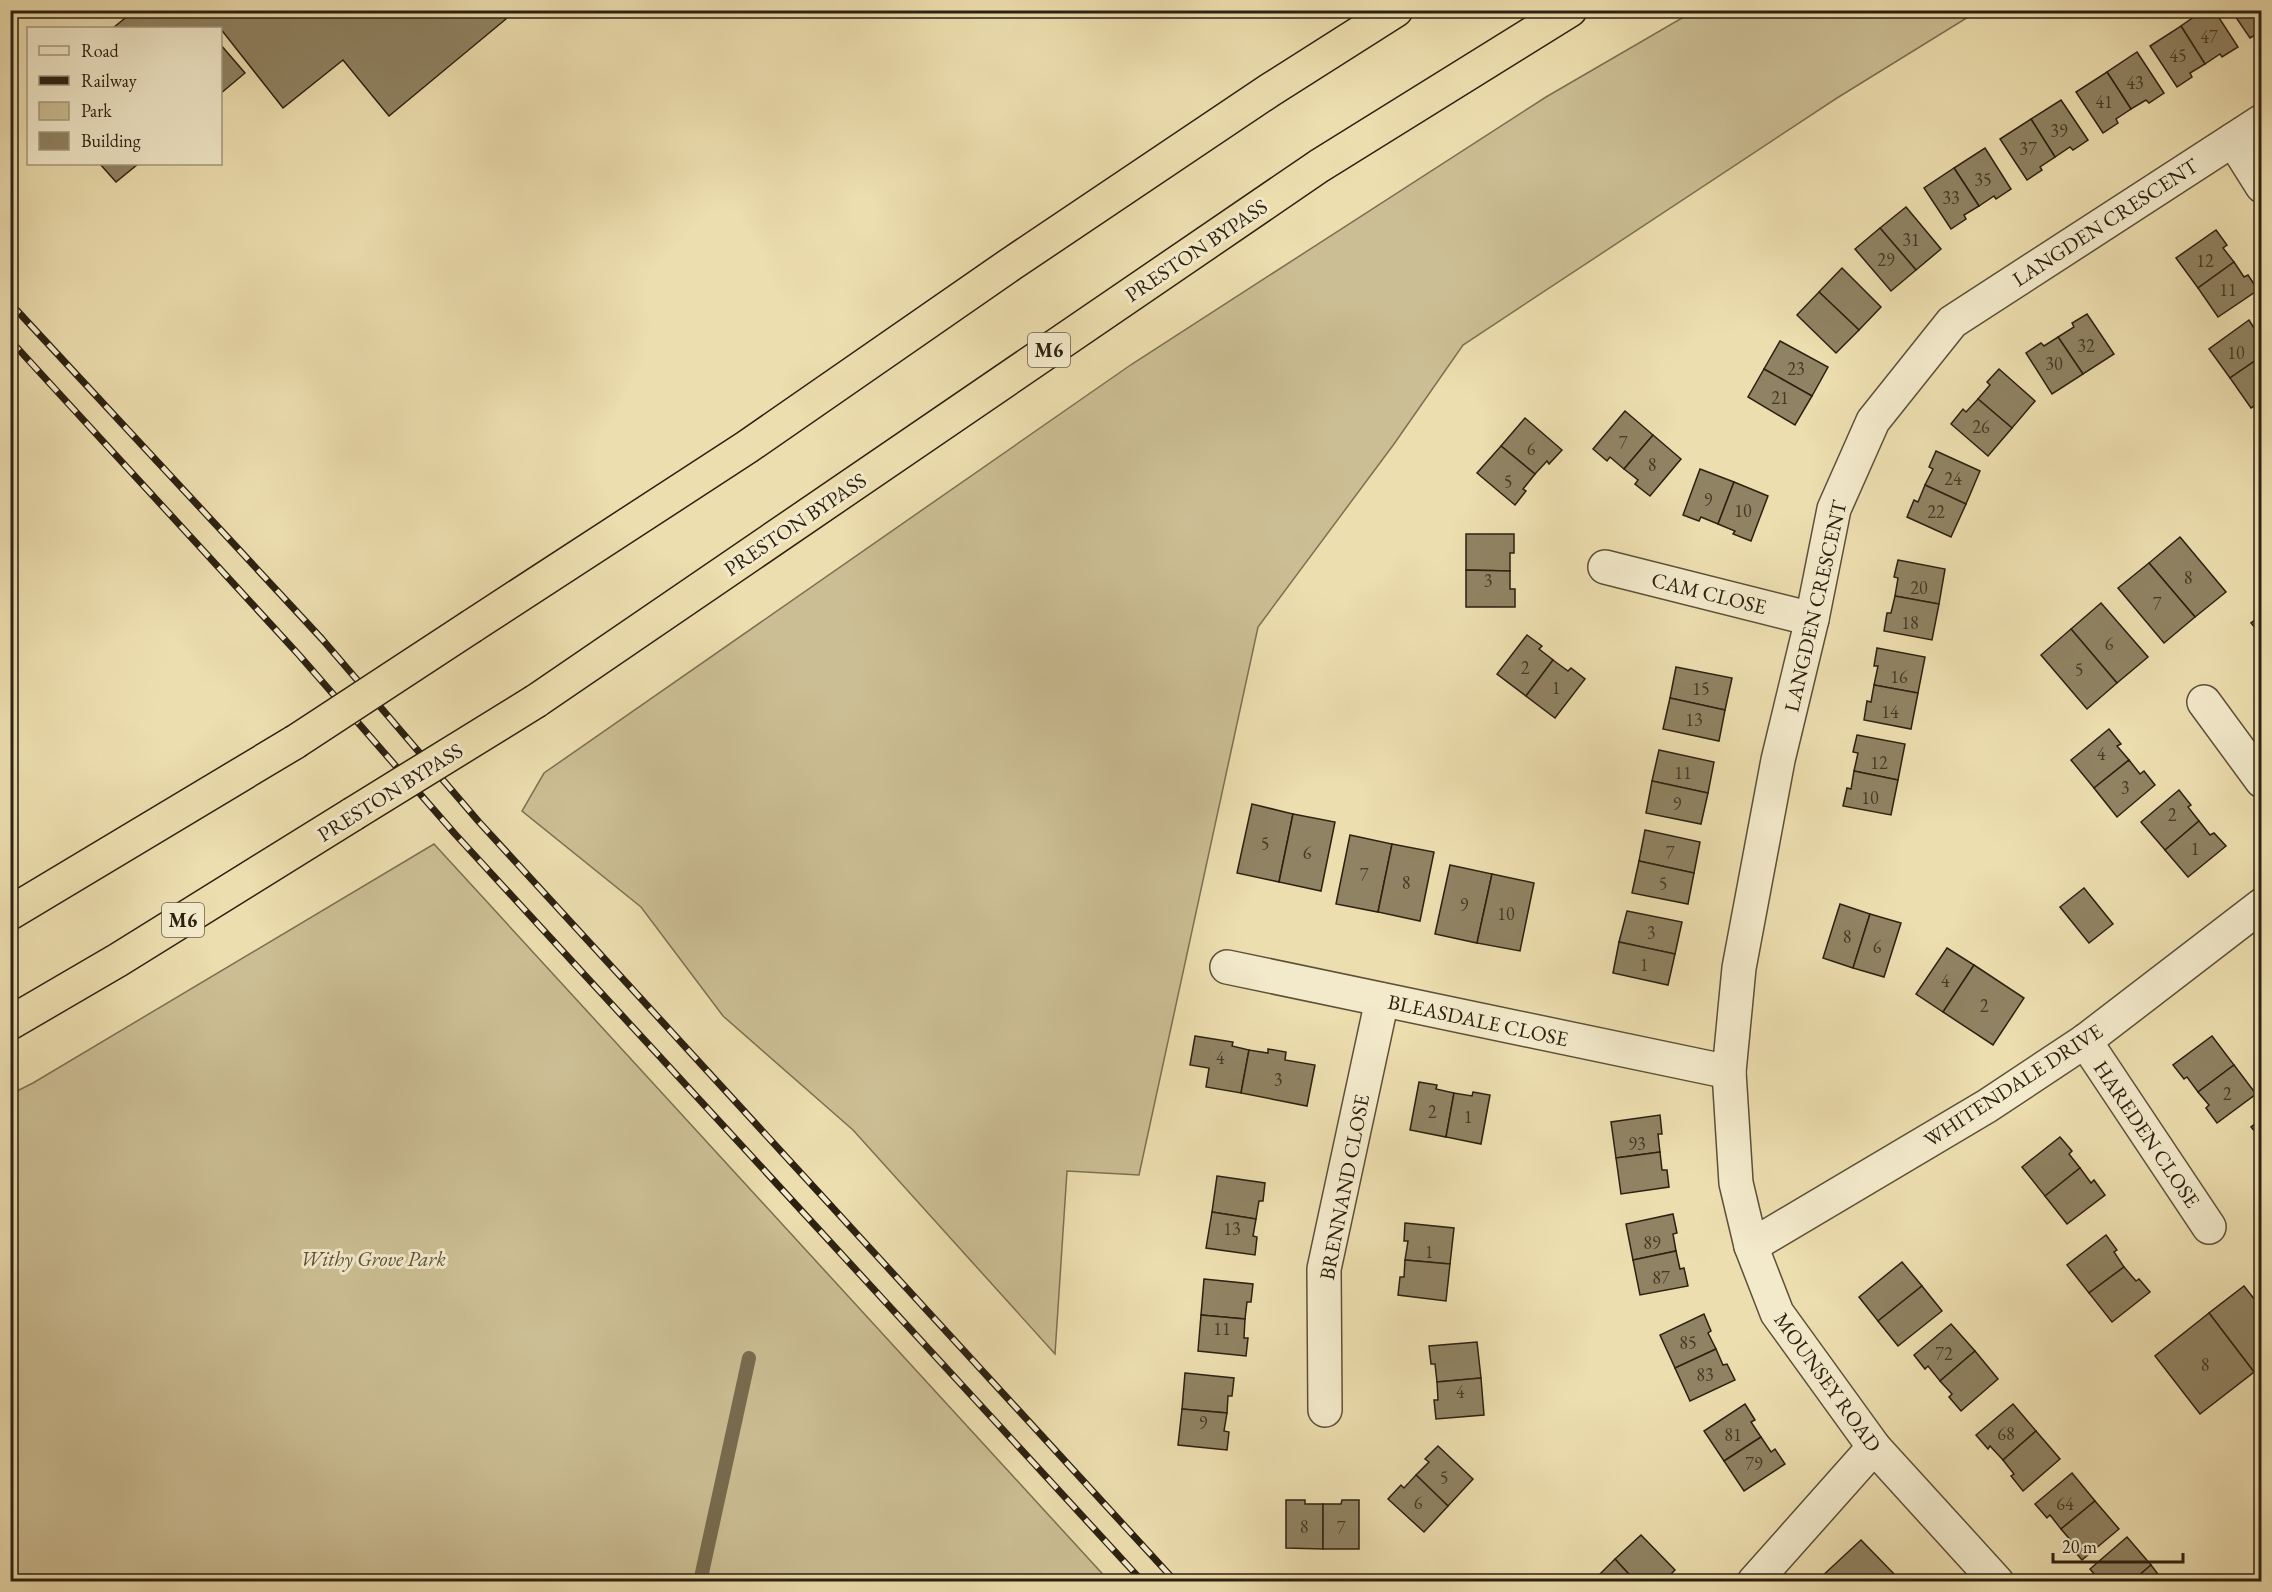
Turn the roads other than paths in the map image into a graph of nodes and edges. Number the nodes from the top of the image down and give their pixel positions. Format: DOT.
graph roads {
  1 [pos="1396,10"];
  2 [pos="1570,10"];
  3 [pos="2262,121"];
  4 [pos="2233,140"];
  5 [pos="2262,186"];
  6 [pos="1605,567"];
  7 [pos="1812,619"];
  8 [pos="2204,702"];
  9 [pos="2262,781"];
  10 [pos="2262,904"];
  11 [pos="10,913"];
  12 [pos="1227,967"];
  13 [pos="1382,1000"];
  14 [pos="10,1023"];
  15 [pos="2085,1041"];
  16 [pos="1729,1072"];
  17 [pos="2209,1227"];
  18 [pos="1752,1246"];
  19 [pos="1325,1410"];
  20 [pos="1874,1447"];
  21 [pos="1754,1581"];
  22 [pos="1996,1581"];
  1 -- 11 [label="highway, bridge"];
  2 -- 14 [label="highway, PRESTON BYPASS / M6, bridge"];
  3 -- 4 [label="street, LANGDEN CRESCENT"];
  4 -- 5 [label="street"];
  4 -- 7 [label="street, LANGDEN CRESCENT"];
  6 -- 7 [label="street, CAM CLOSE"];
  7 -- 16 [label="street, LANGDEN CRESCENT"];
  8 -- 9 [label="street"];
  10 -- 15 [label="street, WHITENDALE DRIVE"];
  12 -- 13 [label="street, BLEASDALE CLOSE"];
  13 -- 16 [label="street, BLEASDALE CLOSE"];
  13 -- 19 [label="street, BRENNAND CLOSE"];
  15 -- 17 [label="street, HAREDEN CLOSE"];
  15 -- 18 [label="street, WHITENDALE DRIVE"];
  16 -- 18 [label="street, MOUNSEY ROAD"];
  18 -- 20 [label="street, MOUNSEY ROAD"];
  20 -- 21 [label="street"];
  20 -- 22 [label="street, MOUNSEY ROAD"];
}
